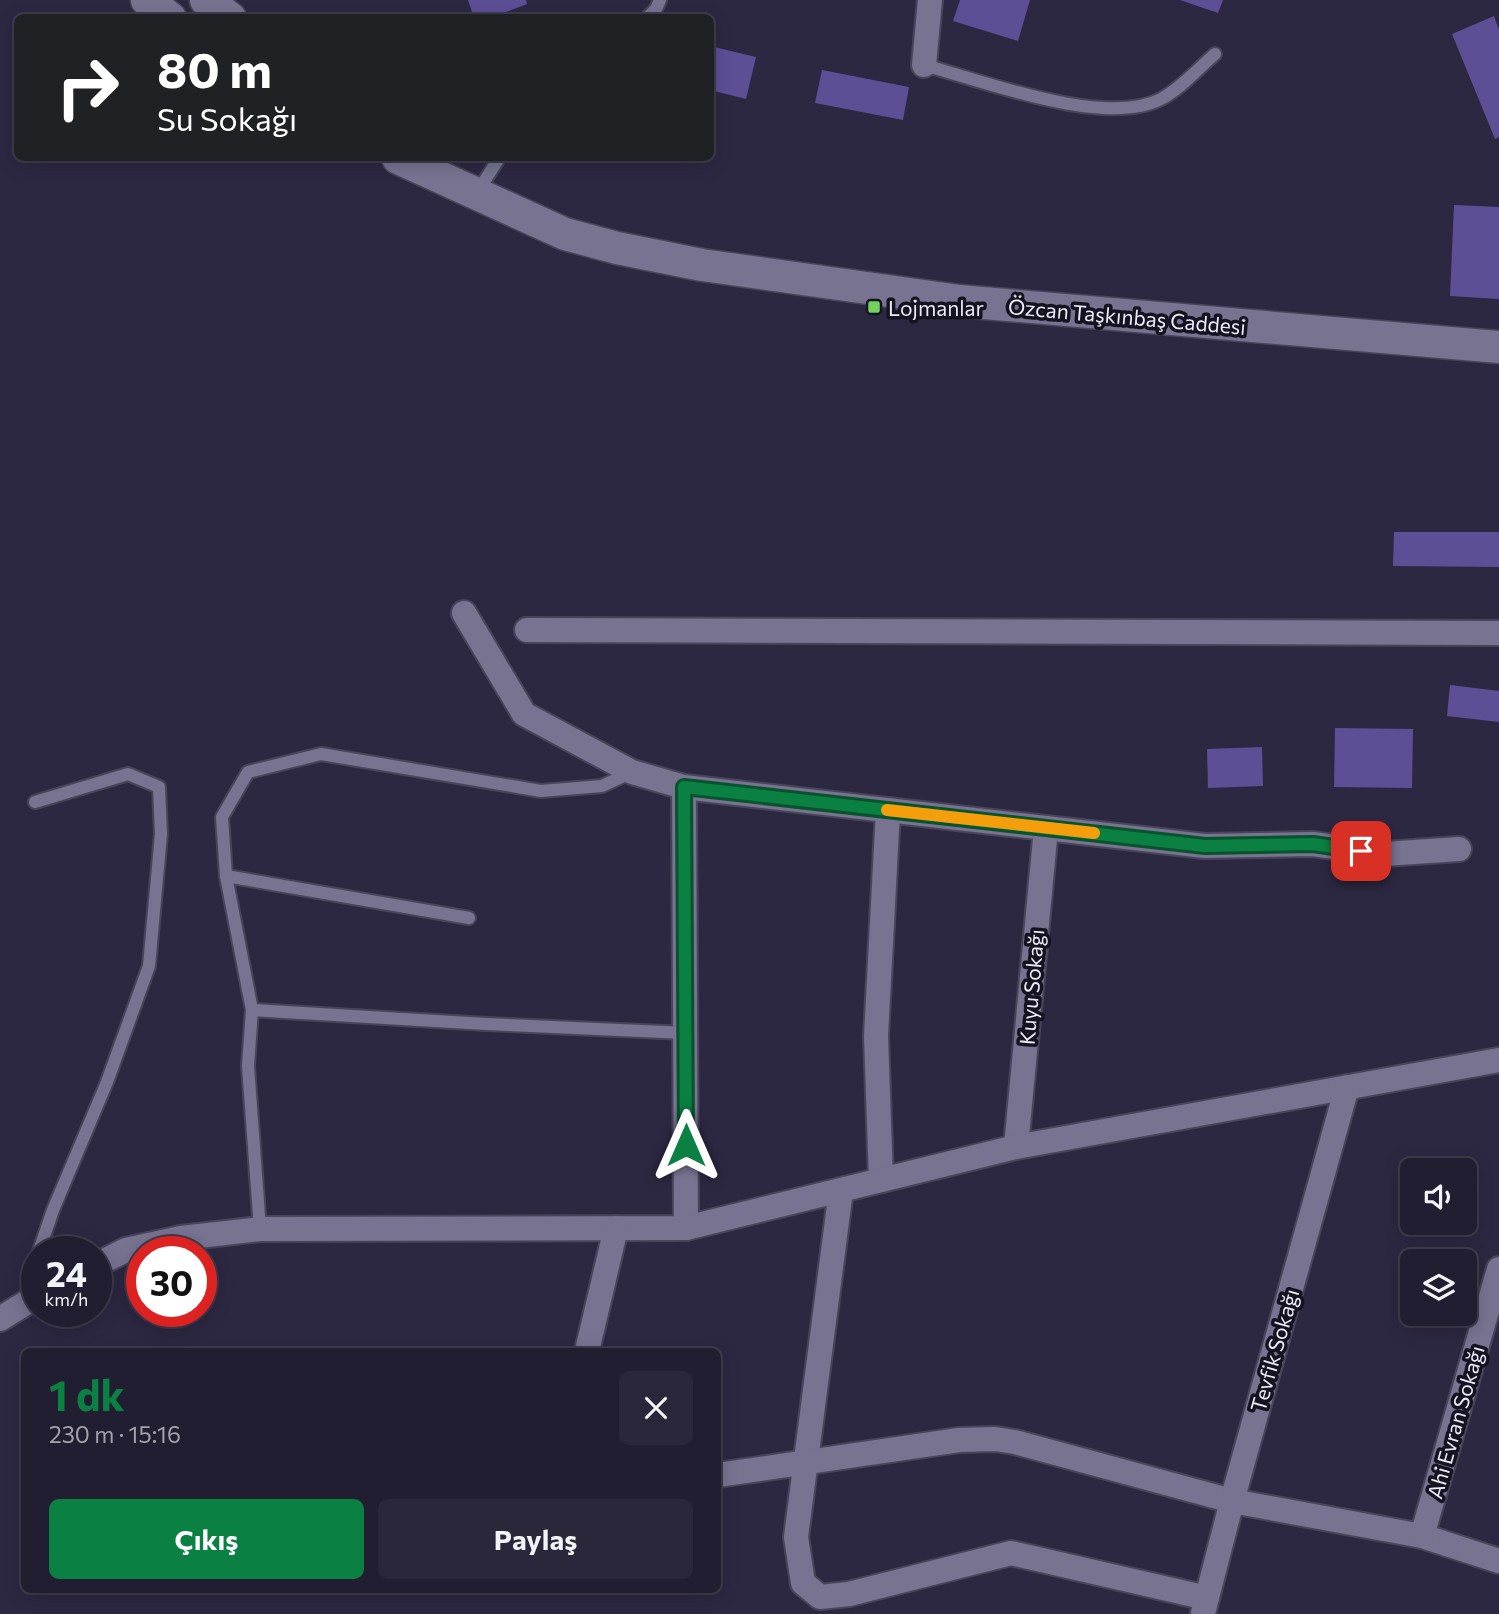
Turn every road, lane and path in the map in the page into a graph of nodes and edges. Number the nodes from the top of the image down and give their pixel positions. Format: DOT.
graph roads {
  1 [pos="147,0"];
  2 [pos="206,0"];
  3 [pos="930,0"];
  4 [pos="165,14"];
  5 [pos="225,14"];
  6 [pos="1215,54"];
  7 [pos="924,65"];
  8 [pos="404,161"];
  9 [pos="428,161"];
  10 [pos="497,161"];
  11 [pos="476,194"];
  12 [pos="1499,347"];
  13 [pos="464,613"];
  14 [pos="527,630"];
  15 [pos="1499,633"];
  16 [pos="632,772"];
  17 [pos="684,787"];
  18 [pos="35,802"];
  19 [pos="888,810"];
  20 [pos="1046,828"];
  21 [pos="1460,849"];
  22 [pos="226,876"];
  23 [pos="469,918"];
  24 [pos="252,1010"];
  25 [pos="686,1033"];
  26 [pos="1499,1060"];
  27 [pos="1347,1087"];
  28 [pos="1016,1146"];
  29 [pos="881,1180"];
  30 [pos="841,1190"];
  31 [pos="616,1228"];
  32 [pos="686,1228"];
  33 [pos="260,1229"];
  34 [pos="43,1236"];
  35 [pos="112,1257"];
  36 [pos="1499,1269"];
  37 [pos="21,1306"];
  38 [pos="0,1319"];
  39 [pos="588,1348"];
  40 [pos="807,1462"];
  41 [pos="721,1475"];
  42 [pos="1232,1501"];
  43 [pos="1422,1536"];
  44 [pos="1499,1561"];
  45 [pos="1205,1606"];
  1 -- 4 [label="street"];
  2 -- 5 [label="street"];
  3 -- 7 [label="street"];
  6 -- 7 [label="lane"];
  8 -- 11 [label="street, Özcan Taşkınbaş Caddesi"];
  9 -- 11 [label="street, Özcan Taşkınbaş Caddesi"];
  10 -- 11 [label="lane"];
  11 -- 12 [label="street, Özcan Taşkınbaş Caddesi"];
  13 -- 16 [label="street"];
  14 -- 15 [label="street"];
  16 -- 17 [label="street"];
  16 -- 22 [label="lane"];
  17 -- 19 [label="street"];
  17 -- 25 [label="street"];
  18 -- 34 [label="lane"];
  19 -- 20 [label="street"];
  19 -- 29 [label="street"];
  20 -- 21 [label="street"];
  20 -- 28 [label="street, Kuyu Sokağı"];
  22 -- 23 [label="lane"];
  22 -- 24 [label="lane"];
  24 -- 25 [label="lane"];
  24 -- 33 [label="lane"];
  25 -- 32 [label="street"];
  26 -- 27 [label="street"];
  27 -- 28 [label="street"];
  27 -- 42 [label="street, Tevfik Sokağı"];
  28 -- 29 [label="street"];
  29 -- 30 [label="street"];
  30 -- 32 [label="street"];
  30 -- 40 [label="street"];
  31 -- 32 [label="street"];
  31 -- 33 [label="street"];
  31 -- 39 [label="street"];
  33 -- 35 [label="street"];
  36 -- 43 [label="street, Ahi Evran Sokağı"];
  37 -- 38 [label="street"];
  40 -- 41 [label="street"];
  40 -- 42 [label="street"];
  40 -- 45 [label="street"];
  42 -- 43 [label="street"];
  42 -- 45 [label="street, Tevfik Sokağı"];
  43 -- 44 [label="street"];
}
